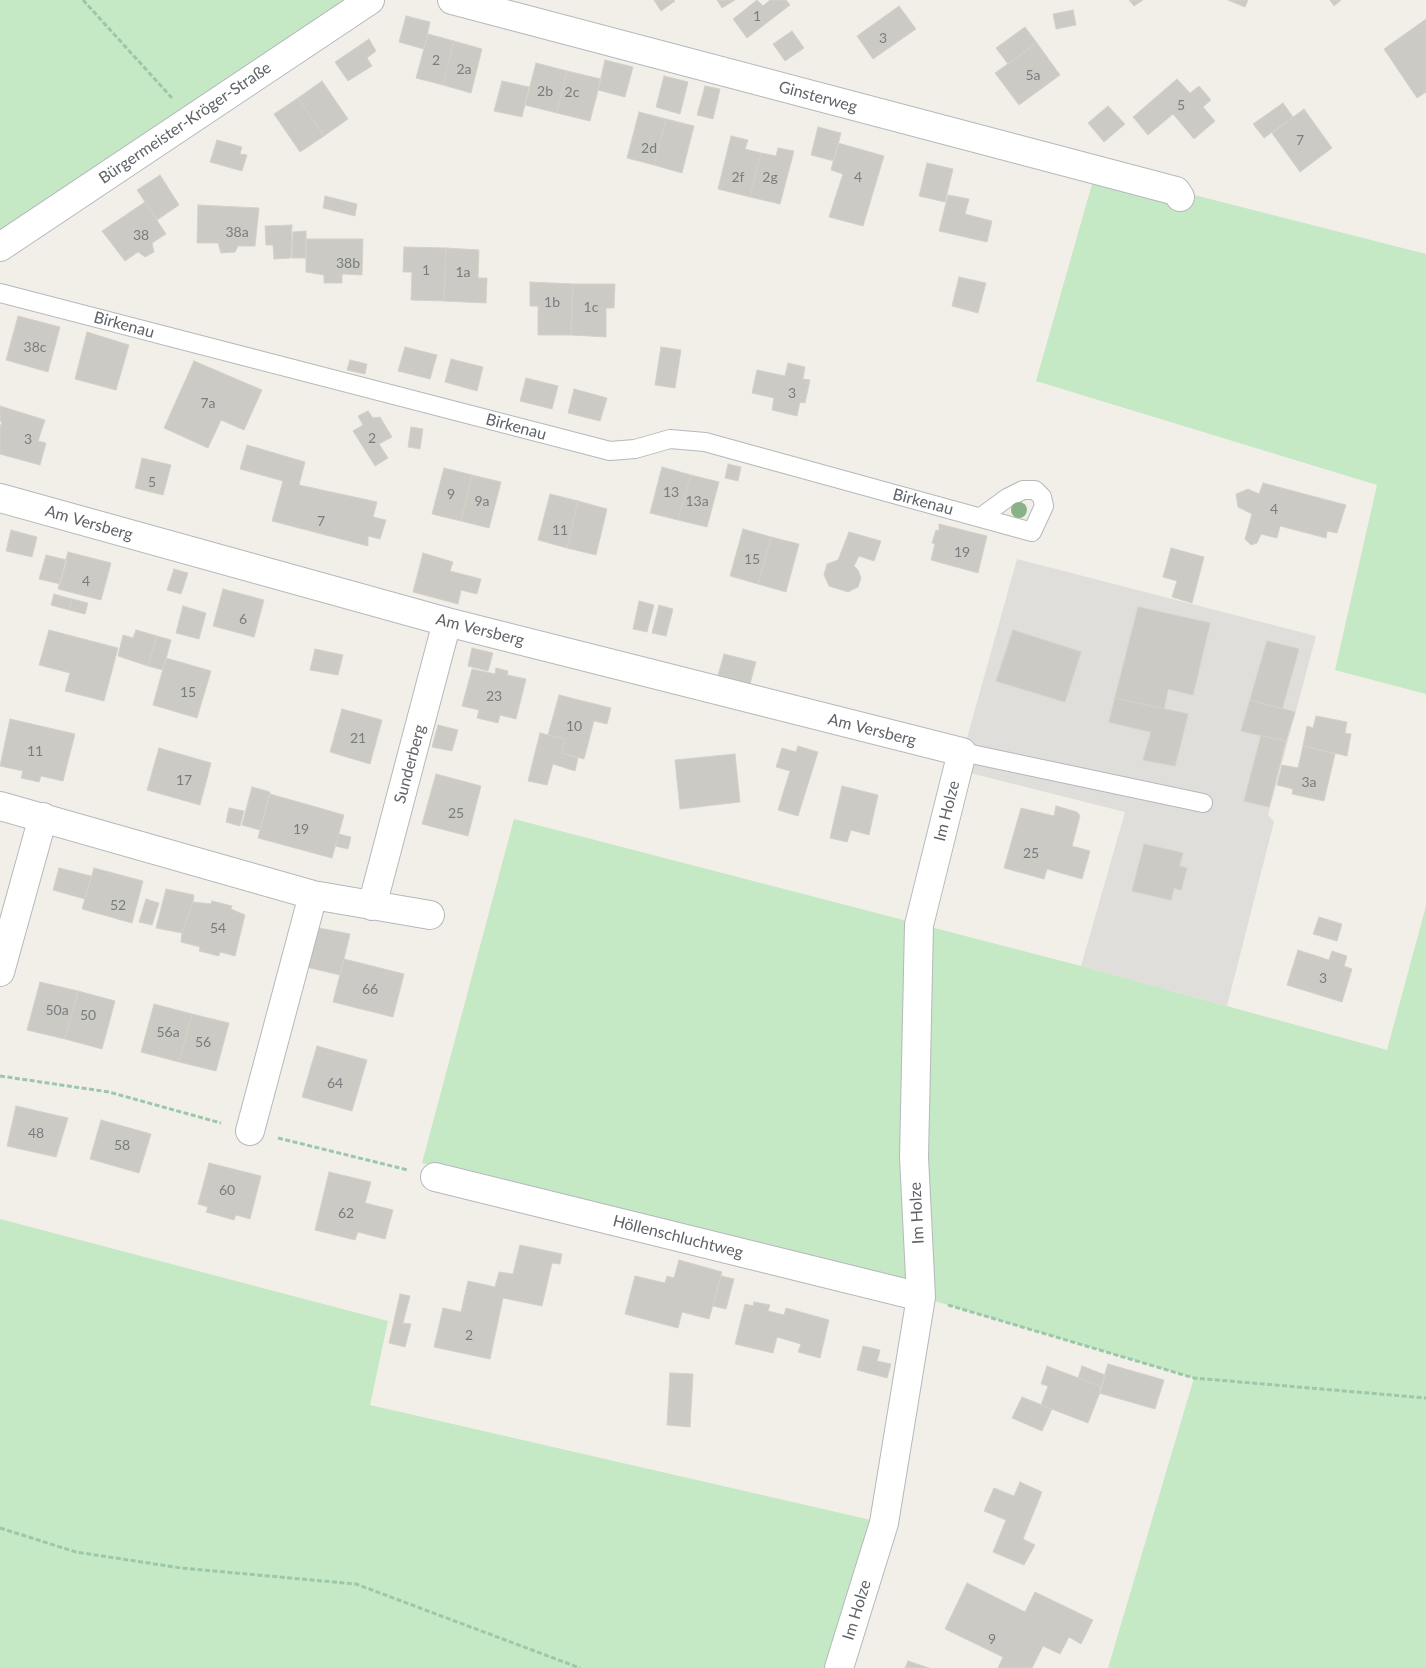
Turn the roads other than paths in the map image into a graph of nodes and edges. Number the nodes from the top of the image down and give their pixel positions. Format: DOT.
graph roads {
  1 [pos="370,0"];
  2 [pos="452,0"];
  3 [pos="1180,197"];
  4 [pos="0,247"];
  5 [pos="0,292"];
  6 [pos="0,498"];
  7 [pos="981,518"];
  8 [pos="447,622"];
  9 [pos="962,752"];
  10 [pos="1203,803"];
  11 [pos="0,806"];
  12 [pos="42,817"];
  13 [pos="313,895"];
  14 [pos="372,906"];
  15 [pos="430,915"];
  16 [pos="0,972"];
  17 [pos="250,1131"];
  18 [pos="435,1177"];
  19 [pos="921,1297"];
  20 [pos="839,1668"];
  1 -- 4 [label="street, Bürgermeister-Kröger-Straße"];
  2 -- 3 [label="street, Ginsterweg"];
  5 -- 7 [label="lane, Birkenau"];
  6 -- 8 [label="street, Am Versberg"];
  7 -- 7 [label="lane, Birkenau"];
  8 -- 9 [label="street, Am Versberg"];
  8 -- 14 [label="street, Sunderberg"];
  9 -- 10 [label="lane"];
  9 -- 19 [label="street, Im Holze"];
  11 -- 12 [label="street"];
  12 -- 13 [label="street"];
  12 -- 16 [label="street"];
  13 -- 14 [label="street"];
  13 -- 17 [label="street"];
  14 -- 15 [label="street"];
  18 -- 19 [label="street, Höllenschluchtweg"];
  19 -- 20 [label="street, Im Holze"];
}
